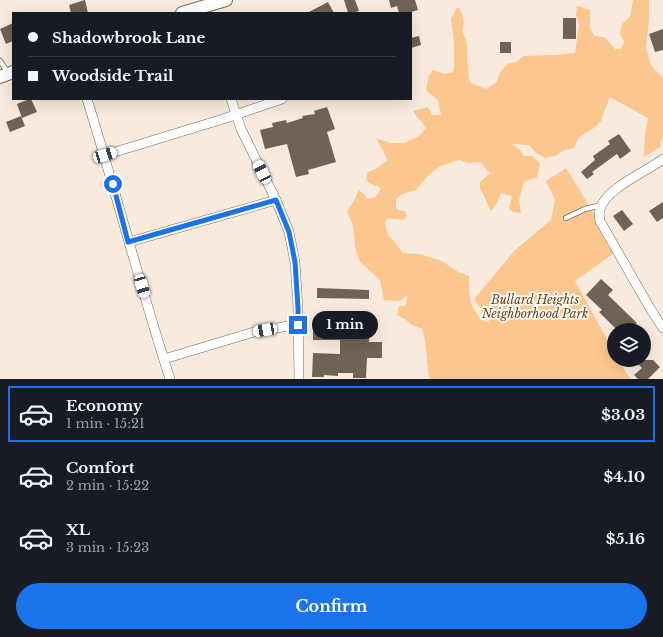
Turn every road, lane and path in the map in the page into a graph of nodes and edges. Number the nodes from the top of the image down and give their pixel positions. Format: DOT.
graph roads {
  1 [pos="226,0"];
  2 [pos="201,10"];
  3 [pos="188,12"];
  4 [pos="0,61"];
  5 [pos="7,74"];
  6 [pos="87,100"];
  7 [pos="231,100"];
  8 [pos="279,100"];
  9 [pos="236,114"];
  10 [pos="105,155"];
  11 [pos="662,163"];
  12 [pos="276,200"];
  13 [pos="602,205"];
  14 [pos="566,218"];
  15 [pos="128,242"];
  16 [pos="298,325"];
  17 [pos="663,328"];
  18 [pos="164,359"];
  19 [pos="170,379"];
  20 [pos="299,379"];
  1 -- 2 [label="street"];
  2 -- 3 [label="street"];
  4 -- 5 [label="lane"];
  6 -- 10 [label="street"];
  7 -- 9 [label="street"];
  8 -- 9 [label="street"];
  9 -- 10 [label="street"];
  9 -- 12 [label="street"];
  10 -- 15 [label="street"];
  11 -- 13 [label="street"];
  12 -- 15 [label="street"];
  12 -- 16 [label="street"];
  13 -- 14 [label="lane"];
  13 -- 17 [label="street"];
  15 -- 18 [label="street"];
  16 -- 18 [label="street"];
  16 -- 20 [label="street"];
  18 -- 19 [label="street"];
}
